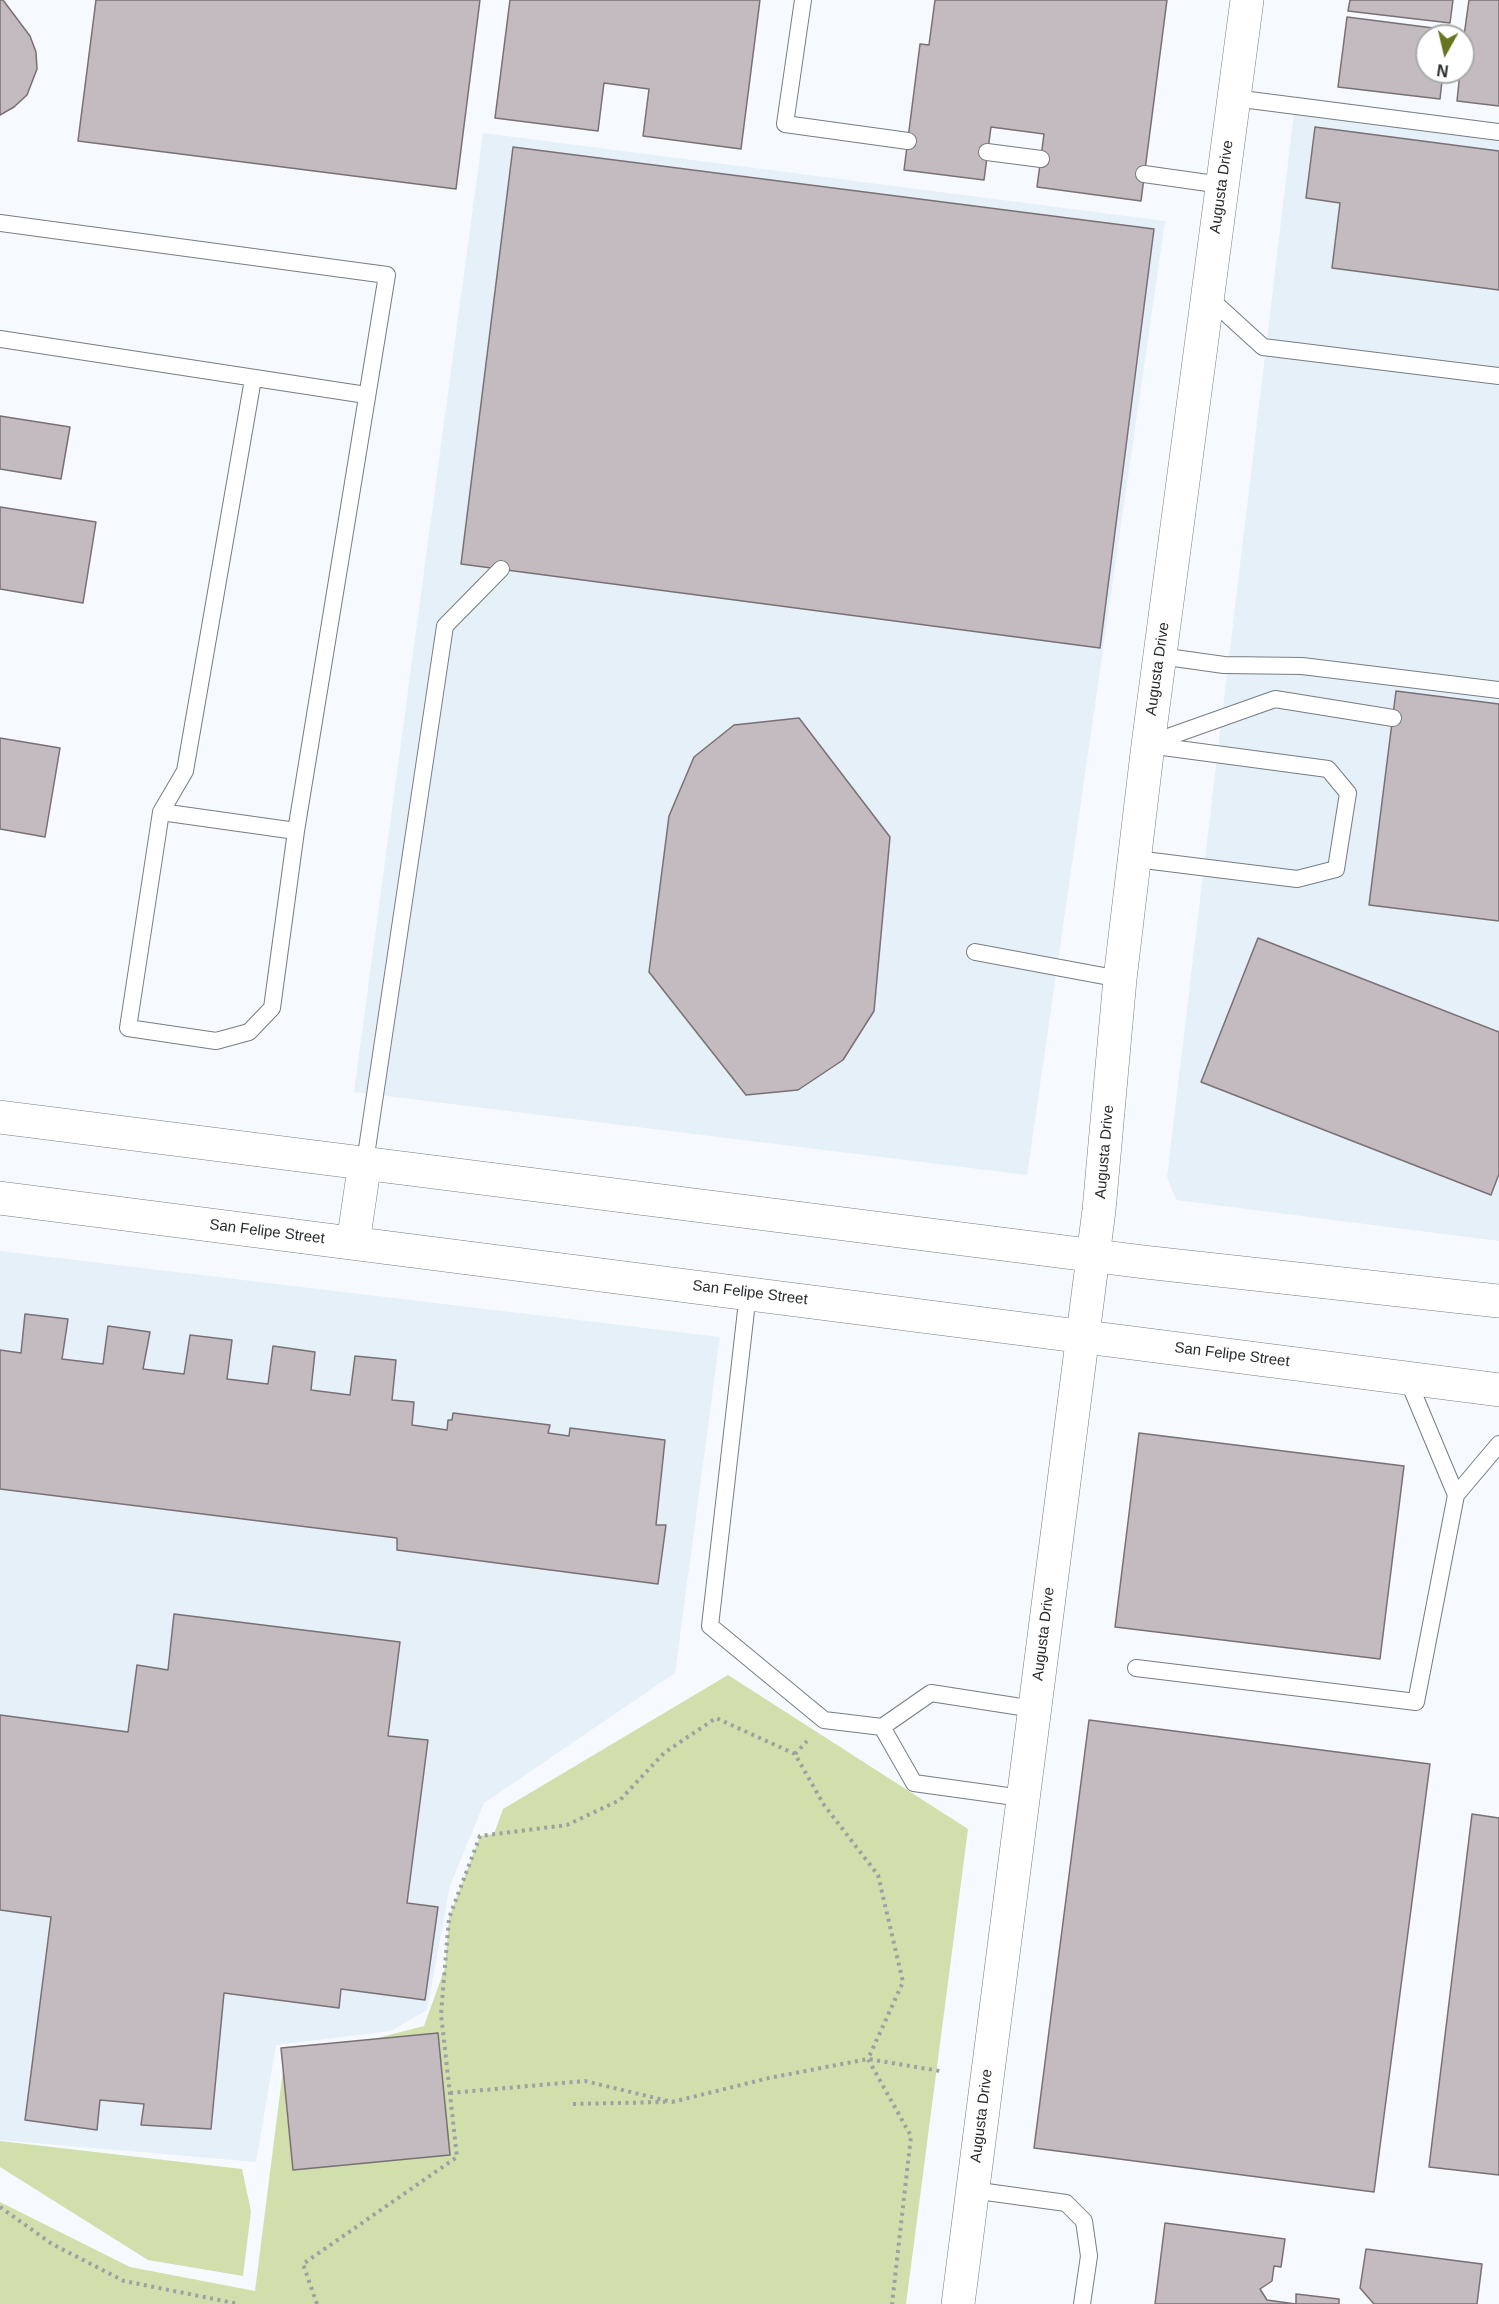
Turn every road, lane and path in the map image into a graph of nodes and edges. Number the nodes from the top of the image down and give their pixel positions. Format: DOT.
graph roads {
  1 [pos="803,0"];
  2 [pos="1247,0"];
  3 [pos="1234,98"];
  4 [pos="1499,132"];
  5 [pos="908,141"];
  6 [pos="987,152"];
  7 [pos="1041,159"];
  8 [pos="1144,174"];
  9 [pos="1222,185"];
  10 [pos="0,223"];
  11 [pos="1207,296"];
  12 [pos="0,339"];
  13 [pos="1499,376"];
  14 [pos="253,379"];
  15 [pos="366,395"];
  16 [pos="501,569"];
  17 [pos="1160,656"];
  18 [pos="1499,690"];
  19 [pos="1393,718"];
  20 [pos="1148,745"];
  21 [pos="161,812"];
  22 [pos="296,831"];
  23 [pos="1136,859"];
  24 [pos="975,951"];
  25 [pos="1120,979"];
  26 [pos="0,1117"];
  27 [pos="365,1162"];
  28 [pos="0,1198"];
  29 [pos="353,1243"];
  30 [pos="1093,1255"];
  31 [pos="748,1293"];
  32 [pos="1499,1301"];
  33 [pos="1083,1335"];
  34 [pos="1407,1378"];
  35 [pos="1499,1390"];
  36 [pos="1499,1444"];
  37 [pos="1456,1496"];
  38 [pos="1136,1668"];
  39 [pos="1034,1709"];
  40 [pos="882,1727"];
  41 [pos="1022,1798"];
  42 [pos="868,2059"];
  43 [pos="940,2071"];
  44 [pos="450,2093"];
  45 [pos="672,2102"];
  46 [pos="573,2104"];
  47 [pos="972,2190"];
  48 [pos="0,2207"];
  49 [pos="239,2304"];
  50 [pos="317,2304"];
  51 [pos="892,2304"];
  52 [pos="958,2304"];
  53 [pos="1082,2304"];
  1 -- 5 [label="lane"];
  2 -- 3 [label="main road, Augusta Drive"];
  3 -- 4 [label="lane"];
  3 -- 9 [label="main road, Augusta Drive"];
  6 -- 7 [label="lane"];
  8 -- 9 [label="lane"];
  9 -- 11 [label="main road, Augusta Drive"];
  10 -- 15 [label="lane"];
  11 -- 13 [label="lane"];
  11 -- 17 [label="main road, Augusta Drive"];
  12 -- 14 [label="lane"];
  14 -- 15 [label="lane"];
  14 -- 21 [label="lane"];
  15 -- 22 [label="lane"];
  16 -- 27 [label="lane"];
  17 -- 18 [label="lane"];
  17 -- 20 [label="main road, Augusta Drive"];
  19 -- 20 [label="lane"];
  20 -- 23 [label="main road, Augusta Drive"];
  20 -- 23 [label="lane"];
  21 -- 22 [label="lane"];
  21 -- 22 [label="lane"];
  23 -- 25 [label="main road, Augusta Drive"];
  24 -- 25 [label="lane"];
  25 -- 30 [label="main road, Augusta Drive"];
  26 -- 27 [label="main road"];
  27 -- 29 [label="main road"];
  27 -- 30 [label="main road"];
  28 -- 29 [label="main road, San Felipe Street"];
  29 -- 31 [label="main road, San Felipe Street"];
  30 -- 32 [label="main road"];
  30 -- 33 [label="main road, Augusta Drive"];
  31 -- 33 [label="main road, San Felipe Street"];
  31 -- 40 [label="lane"];
  33 -- 34 [label="main road, San Felipe Street"];
  33 -- 39 [label="main road, Augusta Drive"];
  34 -- 35 [label="main road, San Felipe Street"];
  34 -- 37 [label="lane"];
  36 -- 37 [label="lane"];
  37 -- 38 [label="lane"];
  39 -- 40 [label="lane"];
  39 -- 41 [label="main road, Augusta Drive"];
  40 -- 41 [label="lane"];
  41 -- 47 [label="main road, Augusta Drive"];
  42 -- 43 [label="path"];
  42 -- 44 [label="path"];
  42 -- 45 [label="path"];
  42 -- 51 [label="path"];
  44 -- 45 [label="path"];
  44 -- 50 [label="path"];
  45 -- 46 [label="path"];
  47 -- 52 [label="main road, Augusta Drive"];
  47 -- 53 [label="lane"];
  48 -- 49 [label="path"];
}
